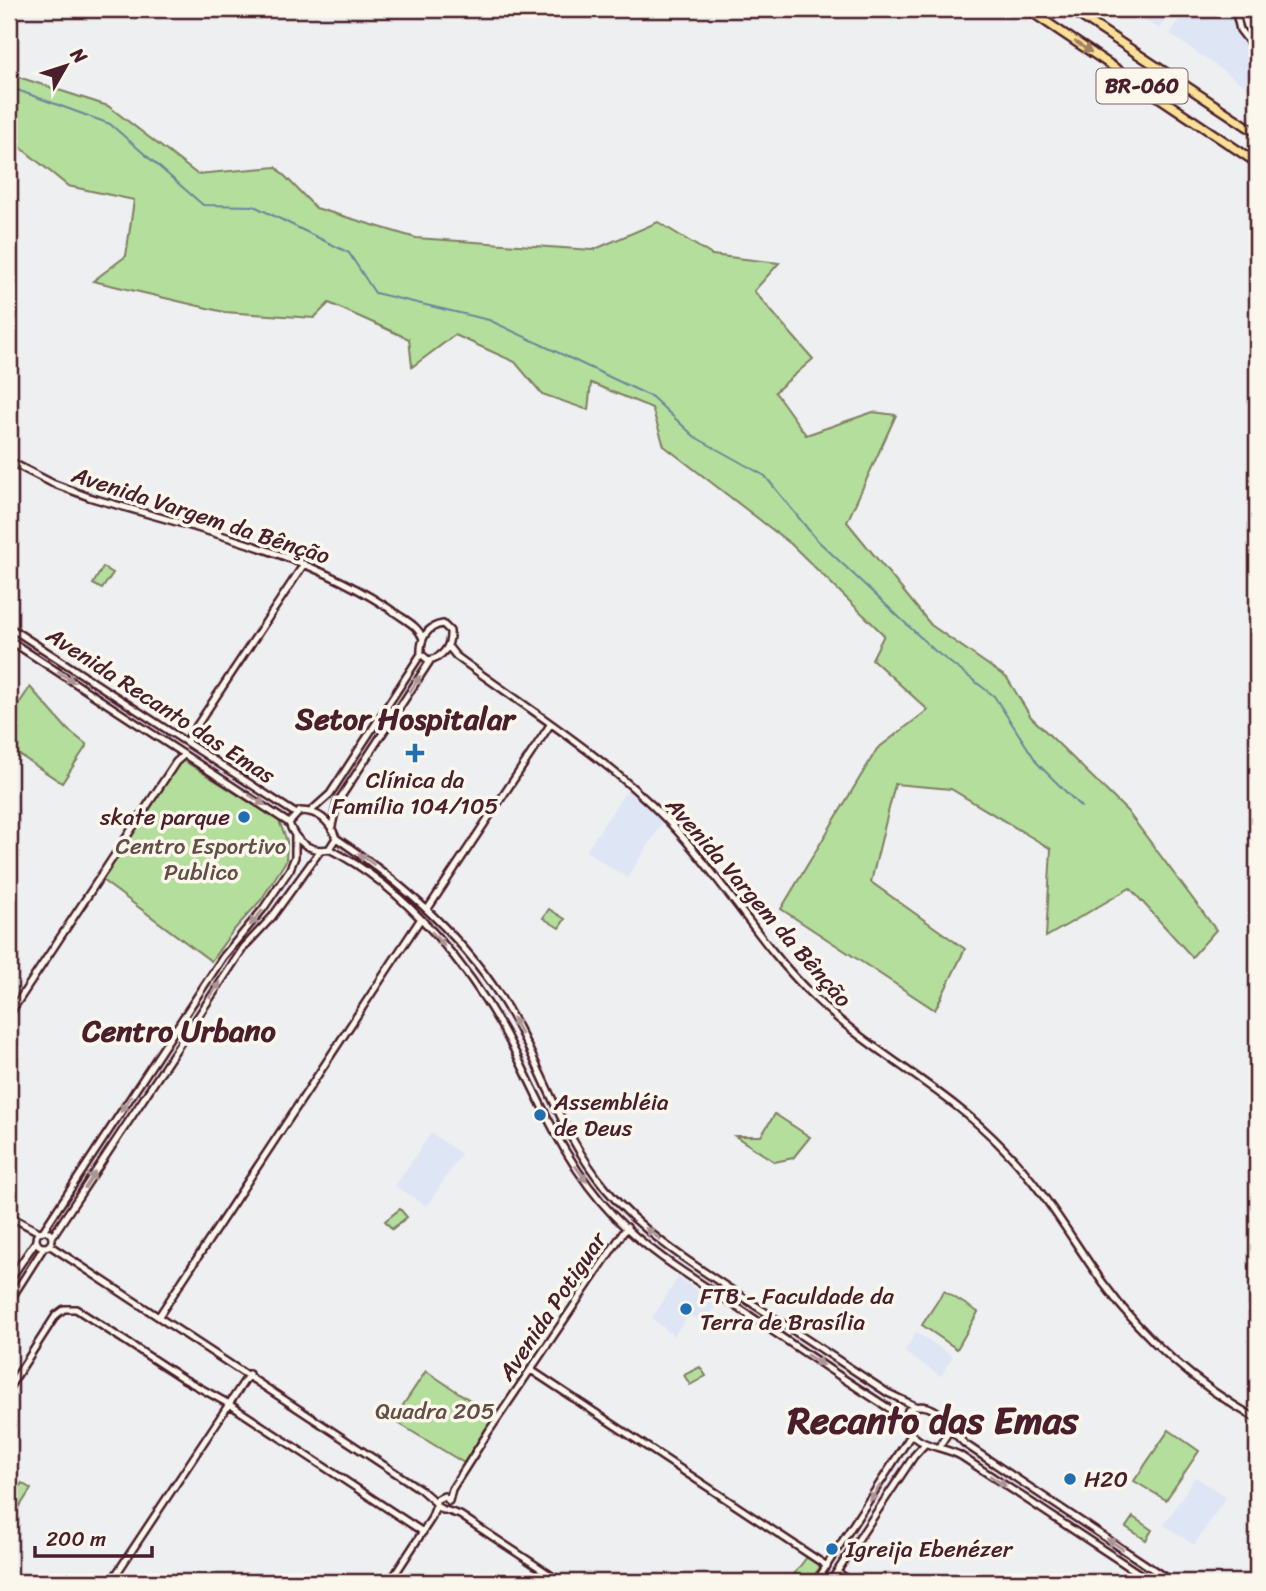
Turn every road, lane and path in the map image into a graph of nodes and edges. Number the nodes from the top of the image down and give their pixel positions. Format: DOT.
graph roads {
  1 [pos="1027,9"];
  2 [pos="1070,9"];
  3 [pos="1236,9"];
  4 [pos="1242,9"];
  5 [pos="1257,37"];
  6 [pos="1257,52"];
  7 [pos="1257,134"];
  8 [pos="1257,163"];
  9 [pos="9,461"];
  10 [pos="304,564"];
  11 [pos="9,626"];
  12 [pos="416,628"];
  13 [pos="430,629"];
  14 [pos="423,639"];
  15 [pos="9,640"];
  16 [pos="446,649"];
  17 [pos="421,654"];
  18 [pos="430,661"];
  19 [pos="154,720"];
  20 [pos="550,725"];
  21 [pos="164,728"];
  22 [pos="148,729"];
  23 [pos="171,732"];
  24 [pos="368,733"];
  25 [pos="158,737"];
  26 [pos="378,741"];
  27 [pos="188,743"];
  28 [pos="168,744"];
  29 [pos="181,753"];
  30 [pos="350,763"];
  31 [pos="359,770"];
  32 [pos="311,811"];
  33 [pos="295,813"];
  34 [pos="289,823"];
  35 [pos="332,826"];
  36 [pos="295,837"];
  37 [pos="336,838"];
  38 [pos="330,849"];
  39 [pos="320,851"];
  40 [pos="390,877"];
  41 [pos="380,884"];
  42 [pos="398,884"];
  43 [pos="392,894"];
  44 [pos="427,909"];
  45 [pos="420,920"];
  46 [pos="490,983"];
  47 [pos="479,989"];
  48 [pos="504,1003"];
  49 [pos="492,1009"];
  50 [pos="9,1015"];
  51 [pos="181,1020"];
  52 [pos="191,1025"];
  53 [pos="167,1041"];
  54 [pos="177,1047"];
  55 [pos="533,1061"];
  56 [pos="521,1063"];
  57 [pos="544,1086"];
  58 [pos="533,1090"];
  59 [pos="624,1209"];
  60 [pos="9,1216"];
  61 [pos="614,1216"];
  62 [pos="626,1227"];
  63 [pos="38,1236"];
  64 [pos="49,1243"];
  65 [pos="679,1254"];
  66 [pos="670,1262"];
  67 [pos="9,1283"];
  68 [pos="15,1293"];
  69 [pos="9,1303"];
  70 [pos="755,1306"];
  71 [pos="766,1313"];
  72 [pos="749,1315"];
  73 [pos="159,1316"];
  74 [pos="760,1323"];
  75 [pos="531,1370"];
  76 [pos="249,1374"];
  77 [pos="9,1388"];
  78 [pos="229,1404"];
  79 [pos="915,1406"];
  80 [pos="1257,1419"];
  81 [pos="905,1424"];
  82 [pos="948,1426"];
  83 [pos="911,1435"];
  84 [pos="925,1444"];
  85 [pos="940,1445"];
  86 [pos="461,1475"];
  87 [pos="438,1500"];
  88 [pos="449,1502"];
  89 [pos="444,1510"];
  90 [pos="1062,1510"];
  91 [pos="460,1515"];
  92 [pos="1072,1516"];
  93 [pos="1054,1518"];
  94 [pos="432,1519"];
  95 [pos="1067,1527"];
  96 [pos="423,1532"];
  97 [pos="827,1566"];
  98 [pos="1149,1567"];
  99 [pos="837,1572"];
  100 [pos="1140,1574"];
  101 [pos="111,1582"];
  102 [pos="390,1582"];
  103 [pos="561,1582"];
  104 [pos="816,1582"];
  105 [pos="830,1582"];
  106 [pos="852,1582"];
  107 [pos="1152,1582"];
  108 [pos="1172,1582"];
  1 -- 8 [label="highway, BR-060, one-way"];
  2 -- 7 [label="highway, BR-060"];
  3 -- 6 [label="street"];
  4 -- 5 [label="street"];
  9 -- 10 [label="street, Avenida Vargem da Bênção"];
  10 -- 12 [label="street, Avenida Vargem da Bênção"];
  10 -- 27 [label="street"];
  11 -- 19 [label="street, Avenida Recanto das Emas"];
  12 -- 13 [label="street"];
  12 -- 14 [label="street, Avenida Vargem da Bênção"];
  13 -- 14 [label="street"];
  13 -- 16 [label="street"];
  14 -- 17 [label="street"];
  15 -- 22 [label="street, Avenida Recanto das Emas, one-way"];
  16 -- 18 [label="street"];
  16 -- 20 [label="street, Avenida Vargem da Bênção"];
  17 -- 18 [label="street"];
  17 -- 24 [label="street"];
  26 -- 18 [label="street, one-way"];
  19 -- 21 [label="street, Avenida Recanto das Emas"];
  19 -- 22 [label="street"];
  20 -- 44 [label="street"];
  20 -- 80 [label="street, Avenida Vargem da Bênção"];
  21 -- 23 [label="street, Avenida Recanto das Emas"];
  21 -- 25 [label="street"];
  22 -- 25 [label="street, Avenida Recanto das Emas"];
  23 -- 27 [label="street, Avenida Recanto das Emas"];
  23 -- 28 [label="street"];
  24 -- 26 [label="street"];
  24 -- 30 [label="street"];
  25 -- 28 [label="street, Avenida Recanto das Emas"];
  26 -- 31 [label="street"];
  27 -- 33 [label="street, Avenida Recanto das Emas"];
  28 -- 29 [label="street, Avenida Recanto das Emas"];
  29 -- 34 [label="street, Avenida Recanto das Emas, one-way"];
  29 -- 50 [label="street"];
  30 -- 31 [label="street"];
  30 -- 32 [label="street"];
  31 -- 35 [label="street"];
  32 -- 33 [label="street"];
  32 -- 35 [label="street"];
  33 -- 34 [label="street"];
  34 -- 36 [label="street"];
  35 -- 37 [label="street"];
  36 -- 39 [label="street"];
  36 -- 51 [label="street, one-way"];
  37 -- 38 [label="street"];
  40 -- 37 [label="street, one-way"];
  38 -- 39 [label="street"];
  38 -- 41 [label="street"];
  52 -- 39 [label="street, one-way"];
  40 -- 41 [label="street"];
  40 -- 42 [label="street"];
  41 -- 43 [label="street"];
  42 -- 43 [label="street"];
  42 -- 44 [label="street"];
  43 -- 45 [label="street"];
  44 -- 46 [label="street"];
  45 -- 47 [label="street, one-way"];
  45 -- 73 [label="street"];
  46 -- 47 [label="street"];
  46 -- 48 [label="street"];
  47 -- 49 [label="street"];
  48 -- 49 [label="street"];
  55 -- 48 [label="street, one-way"];
  49 -- 56 [label="street"];
  51 -- 52 [label="street"];
  51 -- 53 [label="street"];
  52 -- 54 [label="street"];
  53 -- 54 [label="street"];
  53 -- 63 [label="street, one-way"];
  64 -- 54 [label="street, one-way"];
  55 -- 56 [label="street"];
  55 -- 57 [label="street"];
  56 -- 58 [label="street"];
  57 -- 58 [label="street"];
  57 -- 59 [label="street"];
  58 -- 61 [label="street, one-way"];
  59 -- 61 [label="street"];
  65 -- 59 [label="street, one-way"];
  60 -- 63 [label="street"];
  61 -- 62 [label="street"];
  62 -- 66 [label="street"];
  62 -- 75 [label="street, Avenida Potiguar"];
  63 -- 64 [label="street"];
  63 -- 64 [label="street"];
  63 -- 67 [label="street"];
  64 -- 68 [label="street"];
  64 -- 73 [label="street"];
  65 -- 66 [label="street"];
  65 -- 70 [label="street"];
  66 -- 72 [label="street"];
  67 -- 68 [label="street"];
  68 -- 69 [label="street"];
  70 -- 71 [label="street"];
  70 -- 72 [label="street"];
  71 -- 74 [label="street"];
  71 -- 79 [label="street"];
  72 -- 74 [label="street"];
  73 -- 76 [label="street"];
  74 -- 81 [label="street, one-way"];
  75 -- 86 [label="street, Avenida Potiguar"];
  75 -- 97 [label="street"];
  76 -- 78 [label="street"];
  76 -- 87 [label="street"];
  77 -- 78 [label="street"];
  78 -- 96 [label="street"];
  78 -- 101 [label="street"];
  79 -- 81 [label="street"];
  79 -- 82 [label="street"];
  81 -- 83 [label="street"];
  82 -- 85 [label="street"];
  82 -- 90 [label="street"];
  83 -- 84 [label="street"];
  83 -- 97 [label="street, one-way"];
  84 -- 85 [label="street"];
  84 -- 99 [label="street"];
  85 -- 93 [label="street, one-way"];
  86 -- 87 [label="street, Avenida Potiguar"];
  86 -- 88 [label="street, Avenida Potiguar"];
  87 -- 88 [label="street"];
  87 -- 89 [label="street"];
  87 -- 94 [label="street, Avenida Potiguar"];
  88 -- 89 [label="street, Avenida Potiguar"];
  88 -- 91 [label="street"];
  89 -- 91 [label="street"];
  89 -- 94 [label="street, Avenida Potiguar"];
  90 -- 92 [label="street"];
  90 -- 93 [label="street"];
  91 -- 103 [label="street"];
  92 -- 95 [label="street"];
  98 -- 92 [label="street, one-way"];
  93 -- 95 [label="street"];
  94 -- 96 [label="street, Avenida Potiguar"];
  95 -- 100 [label="street"];
  96 -- 102 [label="street, Avenida Potiguar"];
  97 -- 104 [label="street"];
  98 -- 100 [label="street"];
  98 -- 108 [label="street"];
  99 -- 105 [label="street"];
  99 -- 106 [label="street"];
  100 -- 107 [label="street"];
}
